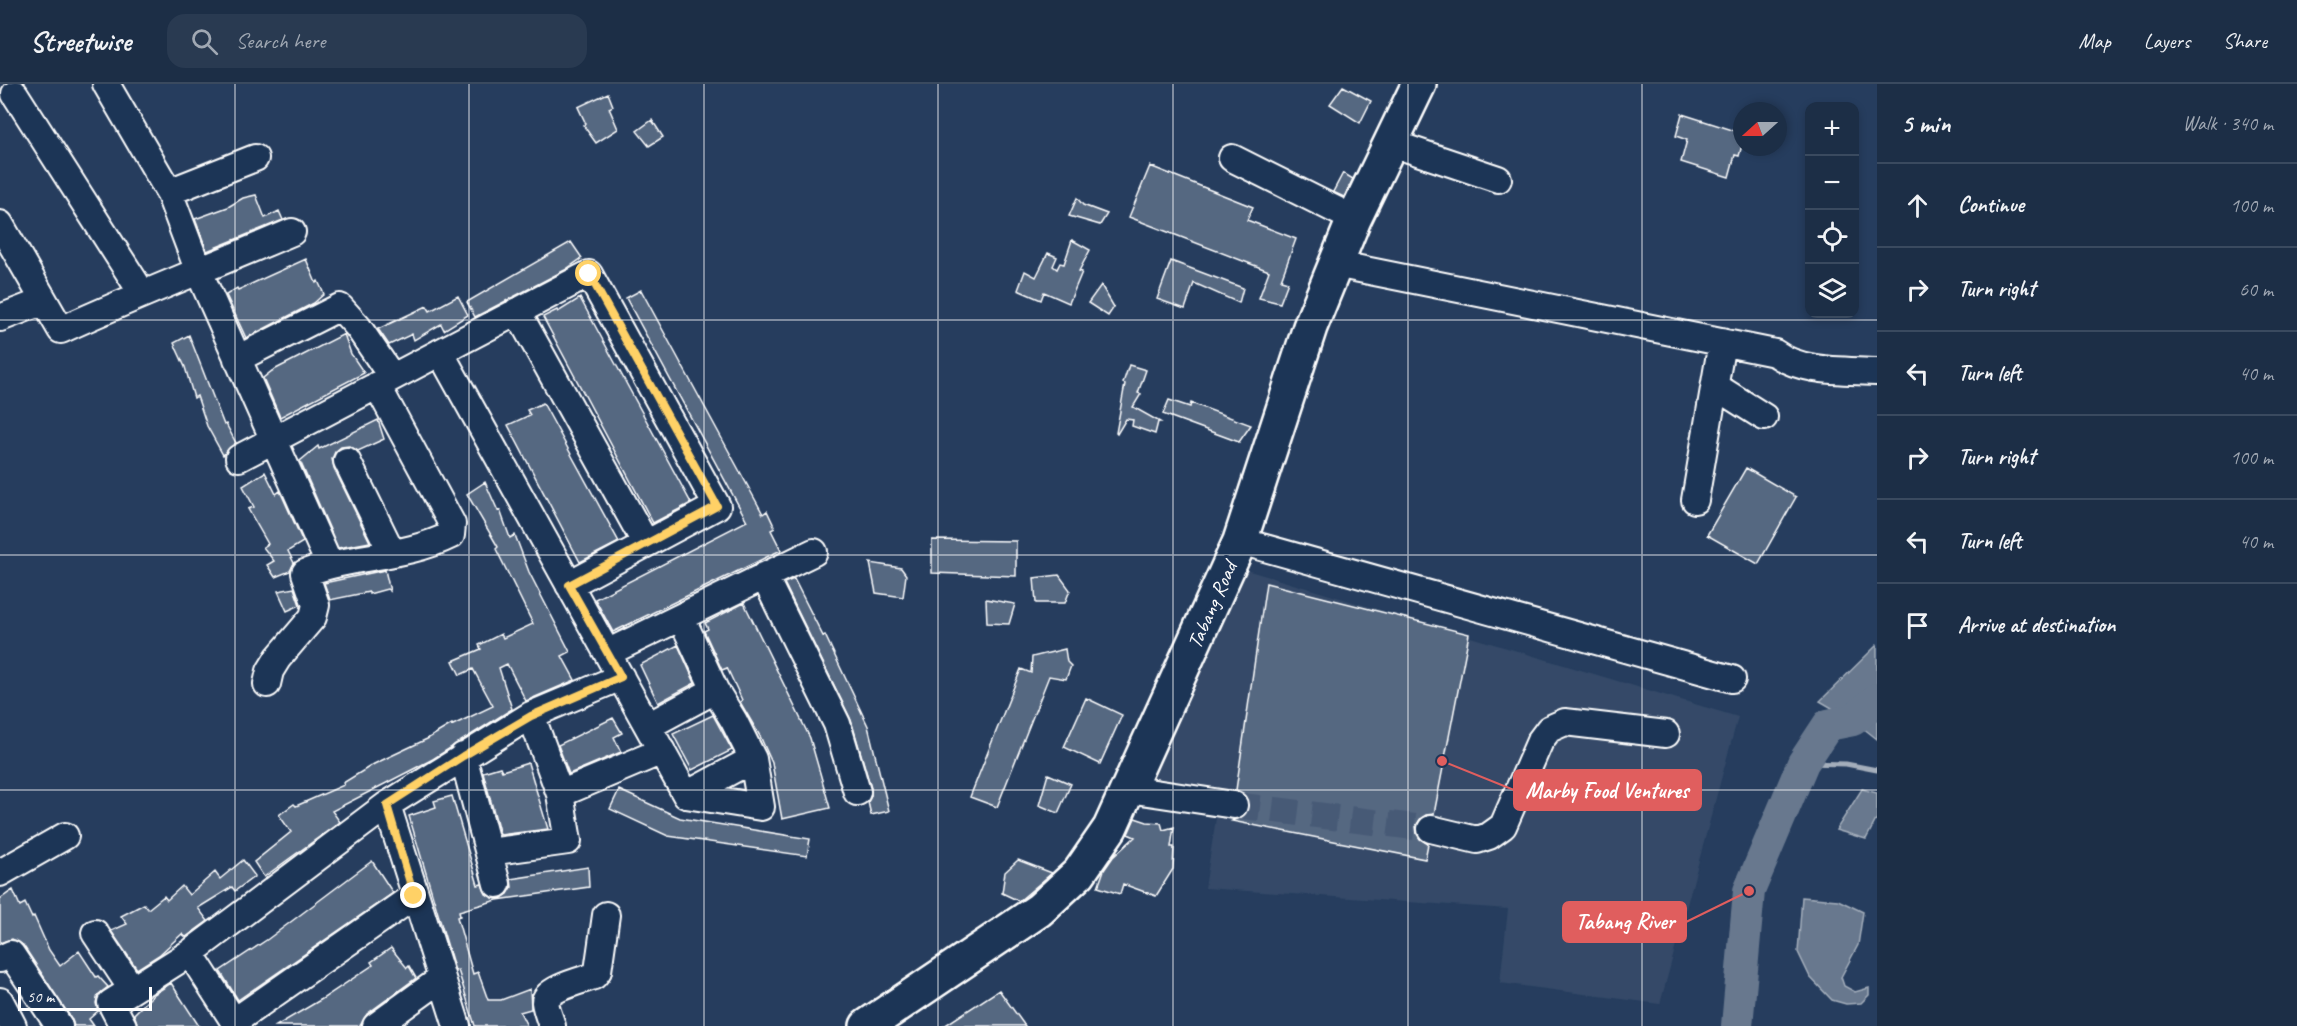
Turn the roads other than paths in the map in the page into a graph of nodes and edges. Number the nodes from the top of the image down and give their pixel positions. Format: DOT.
graph roads {
  1 [pos="106,84"];
  2 [pos="1419,84"];
  3 [pos="10,95"];
  4 [pos="1391,144"];
  5 [pos="255,158"];
  6 [pos="1232,158"];
  7 [pos="1498,179"];
  8 [pos="169,192"];
  9 [pos="1354,219"];
  10 [pos="0,224"];
  11 [pos="292,232"];
  12 [pos="1335,264"];
  13 [pos="199,272"];
  14 [pos="142,293"];
  15 [pos="44,301"];
  16 [pos="517,311"];
  17 [pos="0,318"];
  18 [pos="1722,342"];
  19 [pos="440,352"];
  20 [pos="237,359"];
  21 [pos="1877,372"];
  22 [pos="384,381"];
  23 [pos="1715,386"];
  24 [pos="1764,417"];
  25 [pos="274,440"];
  26 [pos="239,458"];
  27 [pos="347,461"];
  28 [pos="1695,500"];
  29 [pos="1240,541"];
  30 [pos="646,544"];
  31 [pos="814,552"];
  32 [pos="392,553"];
  33 [pos="329,564"];
  34 [pos="764,576"];
  35 [pos="569,585"];
  36 [pos="681,617"];
  37 [pos="607,653"];
  38 [pos="621,677"];
  39 [pos="1732,679"];
  40 [pos="267,684"];
  41 [pos="715,690"];
  42 [pos="531,716"];
  43 [pos="648,726"];
  44 [pos="1666,734"];
  45 [pos="662,751"];
  46 [pos="463,756"];
  47 [pos="753,759"];
  48 [pos="1128,789"];
  49 [pos="857,792"];
  50 [pos="560,794"];
  51 [pos="686,795"];
  52 [pos="387,805"];
  53 [pos="1234,805"];
  54 [pos="1431,829"];
  55 [pos="65,836"];
  56 [pos="489,852"];
  57 [pos="0,873"];
  58 [pos="497,884"];
  59 [pos="414,896"];
  60 [pos="606,915"];
  61 [pos="95,933"];
  62 [pos="190,953"];
  63 [pos="0,959"];
  64 [pos="441,979"];
  65 [pos="132,989"];
  66 [pos="0,1001"];
  67 [pos="236,1024"];
  68 [pos="13,1026"];
  69 [pos="59,1026"];
  70 [pos="123,1026"];
  71 [pos="376,1026"];
  72 [pos="456,1026"];
  73 [pos="552,1026"];
  74 [pos="867,1026"];
  1 -- 8 [label="street"];
  2 -- 4 [label="main road, Tabang Road"];
  3 -- 14 [label="street"];
  4 -- 7 [label="street"];
  4 -- 9 [label="main road, Tabang Road"];
  5 -- 8 [label="street"];
  6 -- 9 [label="street"];
  8 -- 13 [label="street"];
  9 -- 12 [label="main road, Tabang Road"];
  10 -- 15 [label="street"];
  11 -- 13 [label="street"];
  12 -- 18 [label="street"];
  12 -- 29 [label="main road, Tabang Road"];
  13 -- 14 [label="street"];
  13 -- 20 [label="street"];
  14 -- 15 [label="street"];
  15 -- 17 [label="street"];
  16 -- 19 [label="street"];
  16 -- 30 [label="street"];
  16 -- 30 [label="street"];
  18 -- 21 [label="street"];
  18 -- 23 [label="street"];
  19 -- 22 [label="street"];
  19 -- 35 [label="street"];
  20 -- 22 [label="street"];
  20 -- 25 [label="street"];
  22 -- 25 [label="street"];
  22 -- 32 [label="street"];
  23 -- 24 [label="street"];
  23 -- 28 [label="street"];
  25 -- 26 [label="street"];
  25 -- 33 [label="street"];
  27 -- 32 [label="street"];
  29 -- 39 [label="street"];
  29 -- 48 [label="main road, Tabang Road"];
  30 -- 35 [label="street"];
  31 -- 34 [label="street"];
  32 -- 33 [label="street"];
  33 -- 40 [label="street"];
  34 -- 36 [label="street"];
  34 -- 49 [label="street"];
  35 -- 37 [label="street"];
  36 -- 37 [label="street"];
  36 -- 41 [label="street"];
  37 -- 38 [label="street"];
  38 -- 42 [label="street"];
  38 -- 43 [label="street"];
  41 -- 43 [label="street"];
  41 -- 47 [label="street"];
  42 -- 46 [label="street"];
  42 -- 50 [label="street"];
  43 -- 45 [label="street"];
  44 -- 54 [label="street"];
  45 -- 50 [label="street"];
  45 -- 51 [label="street"];
  46 -- 52 [label="street"];
  46 -- 56 [label="street"];
  47 -- 51 [label="street"];
  47 -- 51 [label="street"];
  48 -- 53 [label="street"];
  48 -- 74 [label="main road, Tabang Road"];
  50 -- 56 [label="street"];
  52 -- 59 [label="street"];
  52 -- 62 [label="street"];
  55 -- 57 [label="street"];
  56 -- 58 [label="street"];
  59 -- 64 [label="street"];
  59 -- 67 [label="street"];
  60 -- 73 [label="street"];
  61 -- 65 [label="street"];
  62 -- 65 [label="street"];
  62 -- 67 [label="street"];
  63 -- 69 [label="street"];
  64 -- 71 [label="street"];
  64 -- 72 [label="street"];
  65 -- 70 [label="street"];
  66 -- 68 [label="street"];
}
